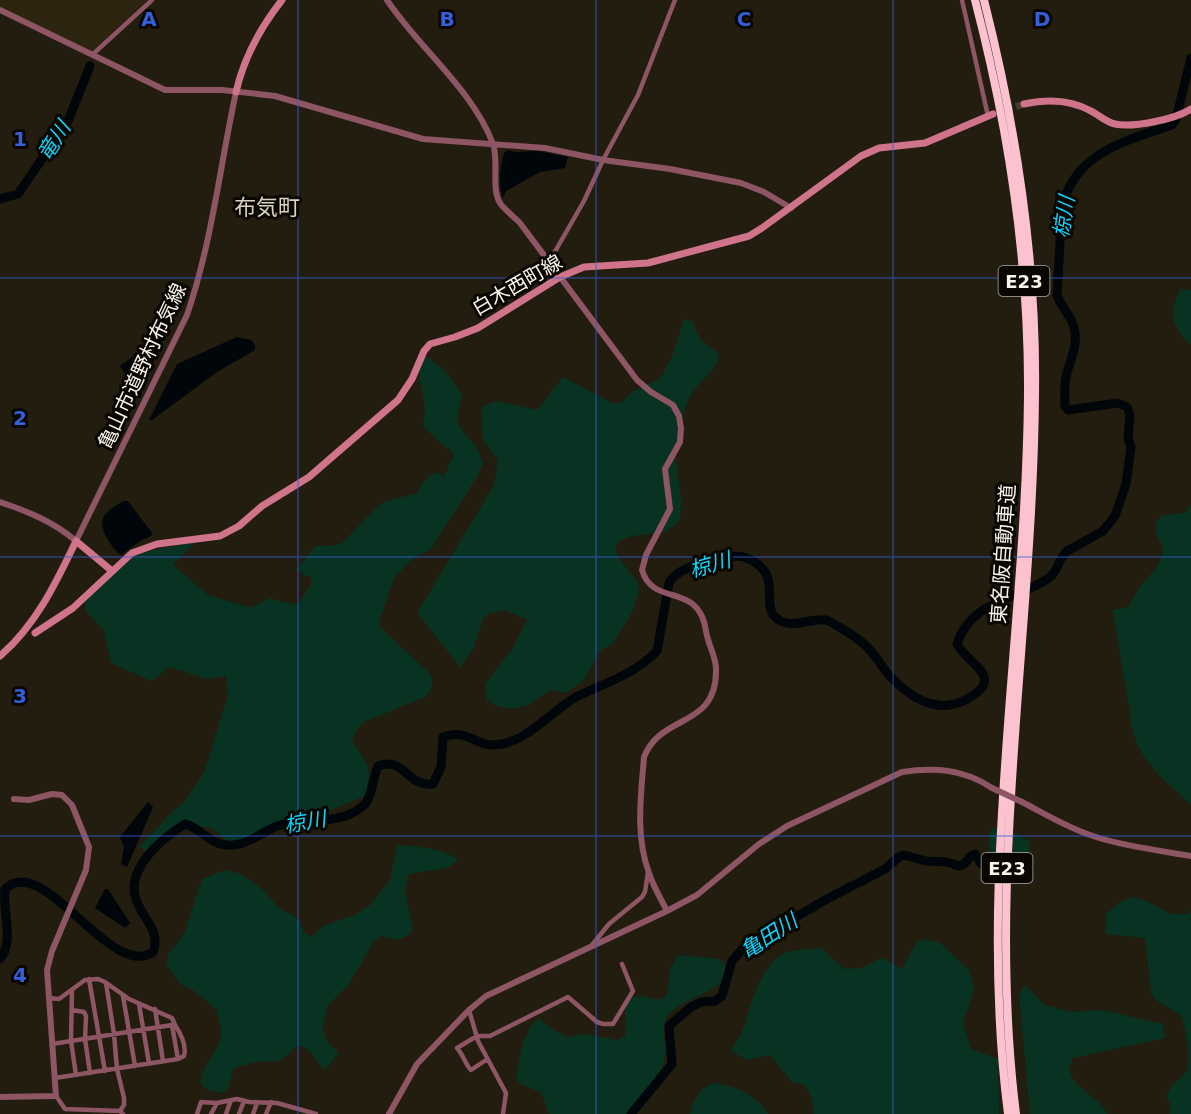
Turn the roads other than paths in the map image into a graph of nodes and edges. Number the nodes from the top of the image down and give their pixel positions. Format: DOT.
graph roads {
  1 [pos="152,0"];
  2 [pos="282,0"];
  3 [pos="387,0"];
  4 [pos="675,0"];
  5 [pos="962,0"];
  6 [pos="975,0"];
  7 [pos="984,0"];
  8 [pos="0,10"];
  9 [pos="92,55"];
  10 [pos="236,92"];
  11 [pos="1024,104"];
  12 [pos="1188,111"];
  13 [pos="990,115"];
  14 [pos="493,144"];
  15 [pos="603,160"];
  16 [pos="791,208"];
  17 [pos="549,262"];
  18 [pos="560,277"];
  19 [pos="0,501"];
  20 [pos="76,541"];
  21 [pos="1024,563"];
  22 [pos="112,571"];
  23 [pos="1019,623"];
  24 [pos="35,633"];
  25 [pos="0,656"];
  26 [pos="14,799"];
  27 [pos="1191,856"];
  28 [pos="648,872"];
  29 [pos="667,911"];
  30 [pos="590,948"];
  31 [pos="622,964"];
  32 [pos="89,979"];
  33 [pos="105,982"];
  34 [pos="72,990"];
  35 [pos="123,996"];
  36 [pos="48,998"];
  37 [pos="139,1004"];
  38 [pos="155,1009"];
  39 [pos="72,1010"];
  40 [pos="469,1010"];
  41 [pos="174,1025"];
  42 [pos="158,1027"];
  43 [pos="143,1030"];
  44 [pos="129,1032"];
  45 [pos="114,1034"];
  46 [pos="477,1036"];
  47 [pos="99,1037"];
  48 [pos="85,1039"];
  49 [pos="70,1041"];
  50 [pos="52,1044"];
  51 [pos="178,1059"];
  52 [pos="486,1060"];
  53 [pos="163,1061"];
  54 [pos="149,1064"];
  55 [pos="135,1066"];
  56 [pos="117,1069"];
  57 [pos="105,1071"];
  58 [pos="90,1073"];
  59 [pos="76,1075"];
  60 [pos="55,1078"];
  61 [pos="56,1096"];
  62 [pos="0,1097"];
  63 [pos="231,1100"];
  64 [pos="244,1101"];
  65 [pos="271,1102"];
  66 [pos="217,1103"];
  67 [pos="257,1103"];
  68 [pos="121,1113"];
  69 [pos="197,1114"];
  70 [pos="211,1114"];
  71 [pos="226,1114"];
  72 [pos="239,1114"];
  73 [pos="252,1114"];
  74 [pos="266,1114"];
  75 [pos="316,1114"];
  76 [pos="389,1114"];
  77 [pos="503,1114"];
  78 [pos="1008,1114"];
  79 [pos="1016,1114"];
  1 -- 9 [label="street"];
  2 -- 10 [label="main road"];
  3 -- 14 [label="street"];
  4 -- 15 [label="street"];
  5 -- 13 [label="street"];
  6 -- 21 [label="highway, 東名阪自動車道 / E23"];
  7 -- 21 [label="highway, 東名阪自動車道 / E23"];
  8 -- 9 [label="street"];
  9 -- 10 [label="street"];
  10 -- 14 [label="street"];
  10 -- 20 [label="street, 亀山市道野村布気線"];
  11 -- 12 [label="main road"];
  13 -- 16 [label="main road, 白木西町線"];
  14 -- 15 [label="street"];
  14 -- 17 [label="street"];
  15 -- 16 [label="street"];
  15 -- 17 [label="street"];
  16 -- 18 [label="main road, 白木西町線"];
  17 -- 18 [label="street"];
  18 -- 22 [label="main road, 白木西町線"];
  18 -- 28 [label="street"];
  19 -- 20 [label="street"];
  20 -- 22 [label="main road"];
  20 -- 25 [label="main road"];
  21 -- 23 [label="highway, 東名阪自動車道 / E23"];
  22 -- 24 [label="main road, 白木西町線"];
  23 -- 78 [label="highway, 東名阪自動車道 / E23"];
  23 -- 79 [label="highway, 東名阪自動車道 / E23"];
  26 -- 36 [label="street"];
  27 -- 29 [label="street, bridge"];
  28 -- 29 [label="street"];
  28 -- 30 [label="street"];
  29 -- 30 [label="street"];
  30 -- 40 [label="street"];
  31 -- 46 [label="street"];
  32 -- 33 [label="street"];
  32 -- 34 [label="street"];
  32 -- 47 [label="street"];
  33 -- 35 [label="street"];
  33 -- 45 [label="street"];
  34 -- 36 [label="street"];
  34 -- 39 [label="street"];
  35 -- 37 [label="street"];
  35 -- 44 [label="street"];
  36 -- 50 [label="street"];
  37 -- 38 [label="street"];
  37 -- 43 [label="street"];
  38 -- 41 [label="street"];
  38 -- 42 [label="street"];
  39 -- 48 [label="street"];
  39 -- 49 [label="street"];
  40 -- 46 [label="street"];
  40 -- 76 [label="street"];
  41 -- 42 [label="street"];
  41 -- 51 [label="street"];
  41 -- 51 [label="street"];
  42 -- 43 [label="street"];
  42 -- 53 [label="street"];
  43 -- 44 [label="street"];
  43 -- 54 [label="street"];
  44 -- 45 [label="street"];
  44 -- 55 [label="street"];
  45 -- 47 [label="street"];
  45 -- 56 [label="street"];
  46 -- 52 [label="street"];
  46 -- 52 [label="street"];
  47 -- 48 [label="street"];
  47 -- 57 [label="street"];
  48 -- 49 [label="street"];
  48 -- 58 [label="street"];
  49 -- 50 [label="street"];
  49 -- 59 [label="street"];
  50 -- 60 [label="street"];
  51 -- 53 [label="street"];
  52 -- 77 [label="street"];
  53 -- 54 [label="street"];
  54 -- 55 [label="street"];
  55 -- 56 [label="street"];
  56 -- 57 [label="street"];
  56 -- 68 [label="street"];
  57 -- 58 [label="street"];
  58 -- 59 [label="street"];
  59 -- 60 [label="street"];
  60 -- 61 [label="street"];
  61 -- 62 [label="street"];
  61 -- 68 [label="street"];
  63 -- 64 [label="street"];
  63 -- 66 [label="street"];
  63 -- 71 [label="street"];
  64 -- 67 [label="street"];
  64 -- 72 [label="street"];
  65 -- 67 [label="street"];
  65 -- 74 [label="street"];
  65 -- 75 [label="street"];
  66 -- 69 [label="street"];
  66 -- 70 [label="street"];
  67 -- 73 [label="street"];
}
